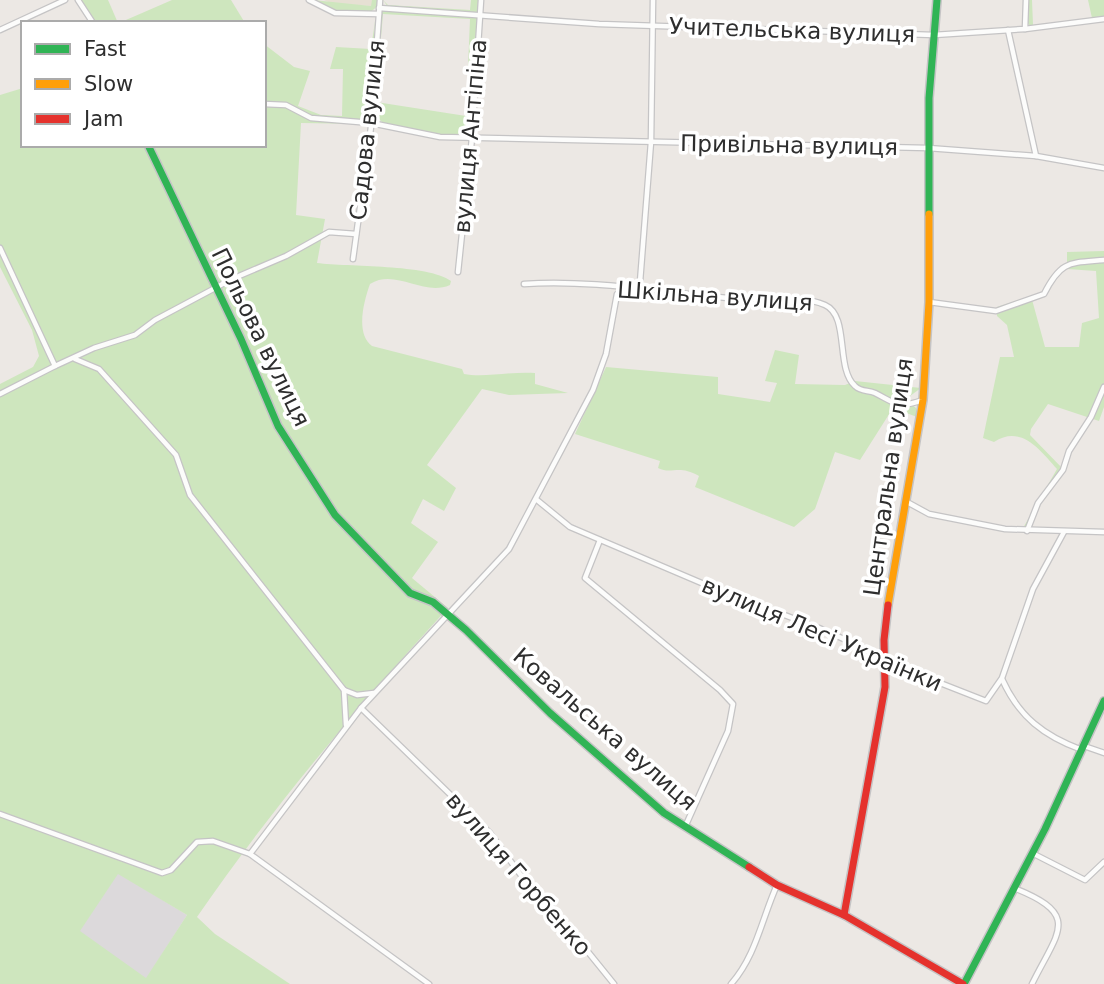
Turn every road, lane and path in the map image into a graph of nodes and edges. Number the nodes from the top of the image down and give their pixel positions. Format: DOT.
graph roads {
  1 [pos="65,0"];
  2 [pos="78,0"];
  3 [pos="309,0"];
  4 [pos="380,0"];
  5 [pos="481,0"];
  6 [pos="653,0"];
  7 [pos="937,0"];
  8 [pos="1026,0"];
  9 [pos="379,11"];
  10 [pos="480,15"];
  11 [pos="1104,19"];
  12 [pos="92,21"];
  13 [pos="653,25"];
  14 [pos="1025,29"];
  15 [pos="0,30"];
  16 [pos="1008,30"];
  17 [pos="934,35"];
  18 [pos="266,104"];
  19 [pos="371,123"];
  20 [pos="472,138"];
  21 [pos="652,142"];
  22 [pos="149,147"];
  23 [pos="928,148"];
  24 [pos="1036,156"];
  25 [pos="1104,168"];
  26 [pos="356,234"];
  27 [pos="0,248"];
  28 [pos="353,259"];
  29 [pos="1104,260"];
  30 [pos="458,272"];
  31 [pos="524,284"];
  32 [pos="630,289"];
  33 [pos="217,290"];
  34 [pos="929,302"];
  35 [pos="75,359"];
  36 [pos="55,366"];
  37 [pos="1104,387"];
  38 [pos="0,394"];
  39 [pos="923,400"];
  40 [pos="904,498"];
  41 [pos="537,500"];
  42 [pos="1027,531"];
  43 [pos="1064,532"];
  44 [pos="1104,532"];
  45 [pos="600,540"];
  46 [pos="449,616"];
  47 [pos="884,661"];
  48 [pos="1002,678"];
  49 [pos="344,690"];
  50 [pos="375,693"];
  51 [pos="1104,701"];
  52 [pos="361,708"];
  53 [pos="346,728"];
  54 [pos="1083,748"];
  55 [pos="1104,753"];
  56 [pos="0,814"];
  57 [pos="685,827"];
  58 [pos="1032,853"];
  59 [pos="250,854"];
  60 [pos="1104,862"];
  61 [pos="778,885"];
  62 [pos="1014,888"];
  63 [pos="844,915"];
  64 [pos="429,984"];
  65 [pos="614,984"];
  66 [pos="731,984"];
  67 [pos="963,984"];
  68 [pos="1032,984"];
  1 -- 15 [label="street"];
  2 -- 12 [label="street"];
  3 -- 9 [label="street, Учительська вулиця"];
  4 -- 9 [label="street, Садова вулиця"];
  5 -- 10 [label="street, вулиця Антіпіна"];
  6 -- 13 [label="street"];
  7 -- 17 [label="street, Центральна вулиця"];
  8 -- 14 [label="street"];
  9 -- 10 [label="street, Учительська вулиця"];
  9 -- 19 [label="street, Садова вулиця"];
  10 -- 13 [label="street, Учительська вулиця"];
  10 -- 20 [label="street, вулиця Антіпіна"];
  11 -- 14 [label="street, Учительська вулиця"];
  13 -- 17 [label="street, Учительська вулиця"];
  13 -- 21 [label="street"];
  14 -- 16 [label="street, Учительська вулиця"];
  16 -- 17 [label="street, Учительська вулиця"];
  16 -- 24 [label="street"];
  17 -- 23 [label="street, Центральна вулиця"];
  18 -- 19 [label="street, Привільна вулиця"];
  19 -- 20 [label="street, Привільна вулиця"];
  19 -- 26 [label="street, Садова вулиця"];
  20 -- 21 [label="street, Привільна вулиця"];
  20 -- 30 [label="street, вулиця Антіпіна"];
  21 -- 23 [label="street, Привільна вулиця"];
  21 -- 32 [label="street"];
  22 -- 33 [label="street, Польова вулиця"];
  23 -- 24 [label="street, Привільна вулиця"];
  23 -- 34 [label="street, Центральна вулиця"];
  24 -- 25 [label="street, Привільна вулиця"];
  26 -- 28 [label="street, Садова вулиця"];
  26 -- 33 [label="street"];
  27 -- 36 [label="street"];
  29 -- 34 [label="street"];
  31 -- 32 [label="street, Шкільна вулиця"];
  32 -- 39 [label="street, Шкільна вулиця"];
  32 -- 41 [label="street"];
  33 -- 35 [label="street"];
  33 -- 46 [label="street, Польова вулиця"];
  34 -- 39 [label="street, Центральна вулиця"];
  35 -- 36 [label="street"];
  35 -- 49 [label="street"];
  36 -- 38 [label="street"];
  37 -- 42 [label="street"];
  39 -- 40 [label="street, Центральна вулиця"];
  40 -- 42 [label="street"];
  40 -- 47 [label="street, Центральна вулиця"];
  41 -- 45 [label="street, вулиця Лесі Українки"];
  41 -- 46 [label="street"];
  42 -- 43 [label="street"];
  43 -- 44 [label="street"];
  43 -- 48 [label="street"];
  45 -- 47 [label="street, вулиця Лесі Українки"];
  45 -- 57 [label="street"];
  46 -- 50 [label="street"];
  46 -- 57 [label="street, Ковальська вулиця"];
  47 -- 48 [label="street, вулиця Лесі Українки"];
  47 -- 63 [label="street, Центральна вулиця"];
  48 -- 54 [label="street"];
  49 -- 50 [label="street"];
  49 -- 53 [label="street"];
  50 -- 52 [label="street"];
  51 -- 54 [label="street"];
  52 -- 53 [label="street"];
  52 -- 65 [label="street, вулиця Горбенко"];
  53 -- 59 [label="street"];
  54 -- 55 [label="street"];
  54 -- 58 [label="street"];
  56 -- 59 [label="street"];
  57 -- 61 [label="street, Ковальська вулиця"];
  58 -- 60 [label="street"];
  58 -- 62 [label="street"];
  59 -- 64 [label="street"];
  61 -- 63 [label="street, Ковальська вулиця"];
  61 -- 66 [label="street"];
  62 -- 67 [label="street"];
  62 -- 68 [label="street"];
  63 -- 67 [label="street, Ковальська вулиця"];
}
